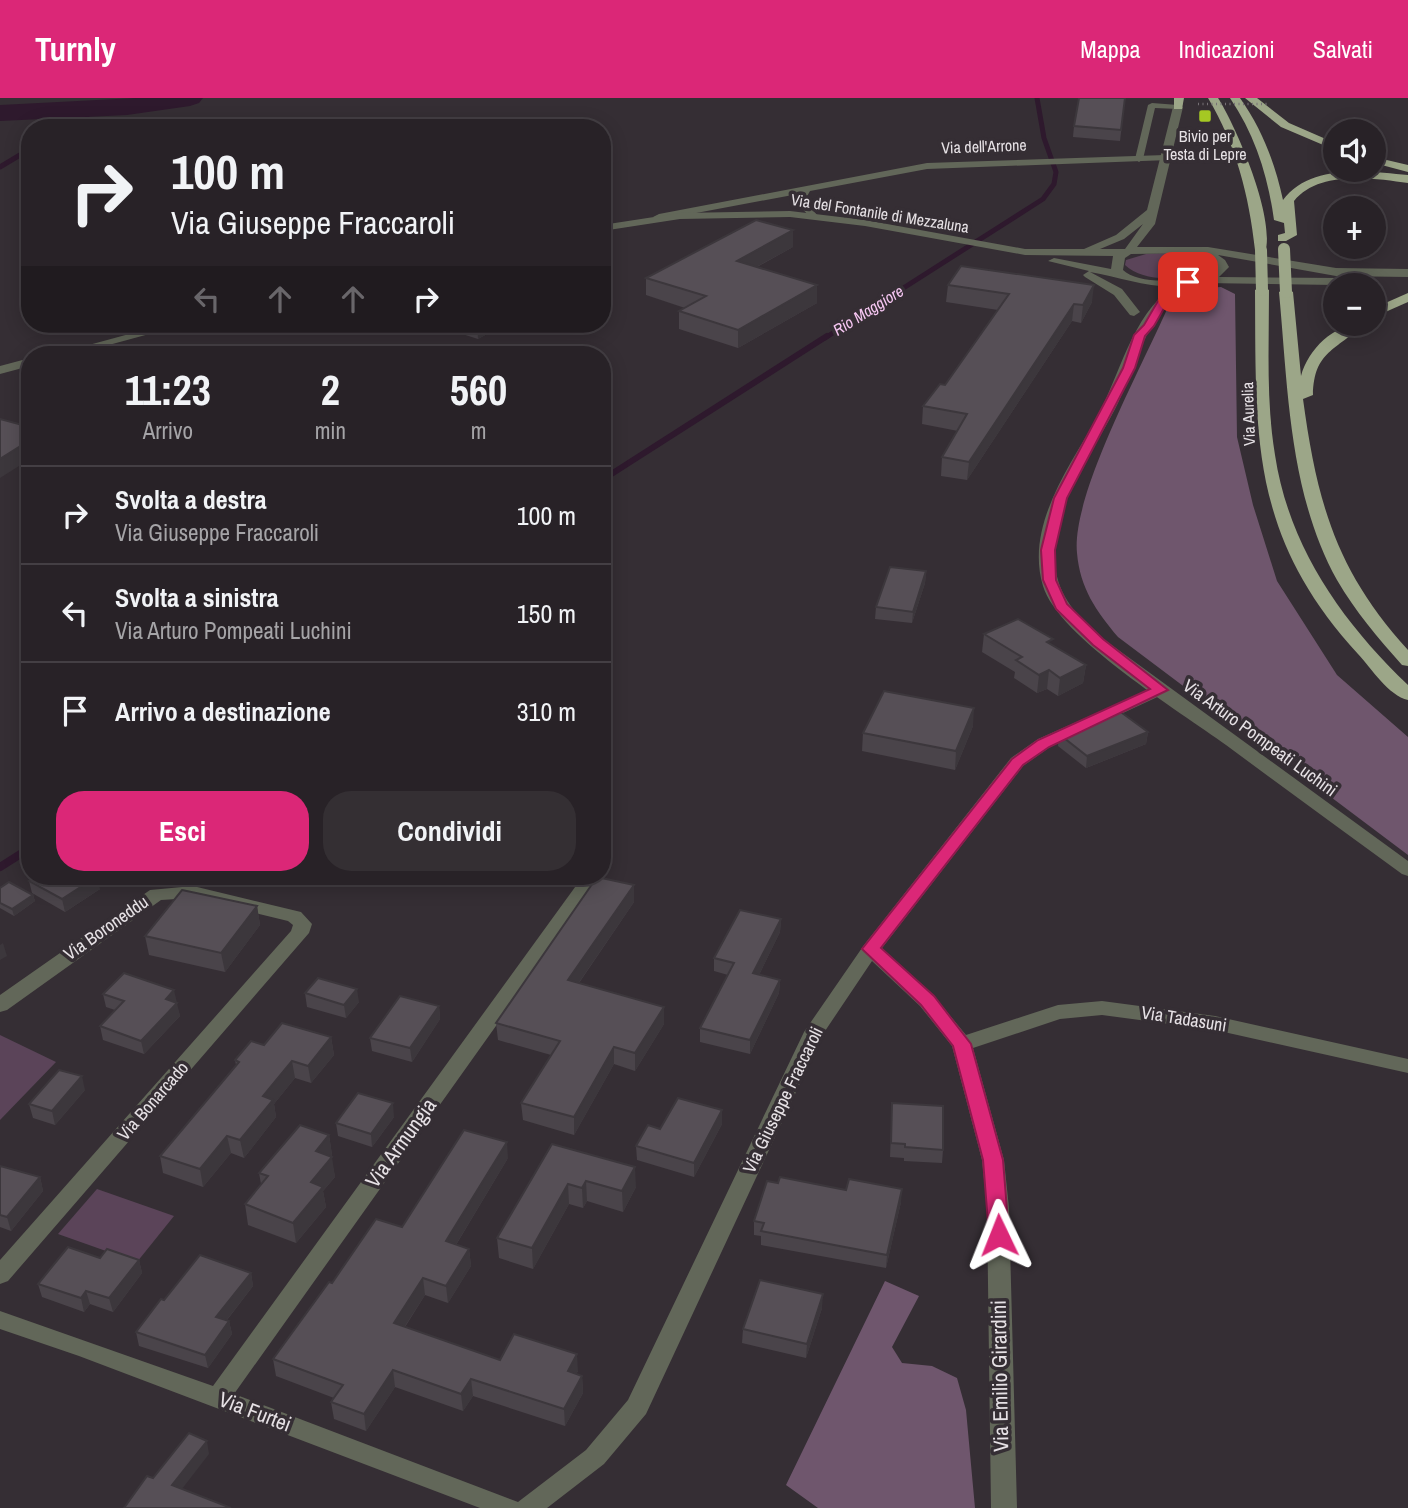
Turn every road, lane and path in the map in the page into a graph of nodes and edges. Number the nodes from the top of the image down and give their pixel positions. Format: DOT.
graph roads {
  1 [pos="1213,98"];
  2 [pos="1235,98"];
  3 [pos="1250,98"];
  4 [pos="1178,102"];
  5 [pos="1198,104"];
  6 [pos="1268,104"];
  7 [pos="1323,142"];
  8 [pos="1165,158"];
  9 [pos="1139,159"];
  10 [pos="1386,163"];
  11 [pos="1408,169"];
  12 [pos="1408,179"];
  13 [pos="806,190"];
  14 [pos="1150,214"];
  15 [pos="811,215"];
  16 [pos="619,225"];
  17 [pos="611,226"];
  18 [pos="1283,243"];
  19 [pos="1006,249"];
  20 [pos="1201,250"];
  21 [pos="1126,252"];
  22 [pos="1076,254"];
  23 [pos="1067,264"];
  24 [pos="1408,273"];
  25 [pos="1121,276"];
  26 [pos="1194,281"];
  27 [pos="1408,281"];
  28 [pos="1408,297"];
  29 [pos="1386,307"];
  30 [pos="1134,312"];
  31 [pos="145,333"];
  32 [pos="1139,335"];
  33 [pos="1338,336"];
  34 [pos="93,346"];
  35 [pos="21,364"];
  36 [pos="0,370"];
  37 [pos="1300,432"];
  38 [pos="1408,661"];
  39 [pos="1160,690"];
  40 [pos="1408,695"];
  41 [pos="1408,870"];
  42 [pos="585,887"];
  43 [pos="303,924"];
  44 [pos="871,949"];
  45 [pos="0,1004"];
  46 [pos="962,1044"];
  47 [pos="1408,1066"];
  48 [pos="0,1275"];
  49 [pos="0,1320"];
  50 [pos="218,1398"];
  51 [pos="509,1508"];
  52 [pos="528,1508"];
  53 [pos="1004,1508"];
  1 -- 40 [label="highway, Via Aurelia, bridge"];
  2 -- 18 [label="highway"];
  3 -- 7 [label="highway"];
  4 -- 8 [label="street"];
  4 -- 9 [label="lane"];
  5 -- 6 [label="path, bridge"];
  8 -- 9 [label="street, Via dell'Arrone"];
  8 -- 14 [label="street"];
  9 -- 13 [label="street, Via dell'Arrone"];
  10 -- 11 [label="highway"];
  12 -- 18 [label="highway"];
  13 -- 15 [label="street"];
  13 -- 16 [label="street, Via dell'Arrone"];
  14 -- 21 [label="street"];
  14 -- 22 [label="street"];
  15 -- 16 [label="street, Via del Fontanile di Mezzaluna"];
  15 -- 19 [label="street, Via del Fontanile di Mezzaluna"];
  16 -- 17 [label="street, Via dell'Arrone"];
  18 -- 37 [label="highway, bridge"];
  19 -- 22 [label="street, Via del Fontanile di Mezzaluna"];
  19 -- 23 [label="street, Via del Fontanile di Mezzaluna"];
  20 -- 21 [label="street, Via del Fontanile di Mezzaluna"];
  20 -- 24 [label="street"];
  20 -- 26 [label="street, Via Arturo Pompeati Luchini"];
  21 -- 22 [label="street, Via del Fontanile di Mezzaluna"];
  21 -- 25 [label="street"];
  23 -- 25 [label="street, Via del Fontanile di Mezzaluna"];
  23 -- 30 [label="street"];
  25 -- 26 [label="street, Via del Fontanile di Mezzaluna"];
  25 -- 30 [label="street, Via Arturo Pompeati Luchini"];
  26 -- 27 [label="street"];
  26 -- 32 [label="street, Via Arturo Pompeati Luchini"];
  28 -- 29 [label="highway"];
  30 -- 32 [label="street, Via Arturo Pompeati Luchini"];
  31 -- 34 [label="street"];
  32 -- 39 [label="street, Via Arturo Pompeati Luchini"];
  33 -- 37 [label="highway"];
  35 -- 36 [label="street"];
  37 -- 38 [label="highway"];
  39 -- 41 [label="street, Via Arturo Pompeati Luchini"];
  39 -- 44 [label="street, Via Giuseppe Fraccaroli"];
  42 -- 50 [label="street, Via Armungia"];
  43 -- 45 [label="street, Via Boroneddu"];
  43 -- 48 [label="street, Via Bonarcado"];
  44 -- 46 [label="street, Via Emilio Girardini"];
  44 -- 52 [label="street, Via Giuseppe Fraccaroli"];
  46 -- 47 [label="street, Via Tadasuni"];
  46 -- 53 [label="street, Via Emilio Girardini"];
  49 -- 50 [label="street, Via Furtei"];
  50 -- 51 [label="street, Via Furtei"];
}
